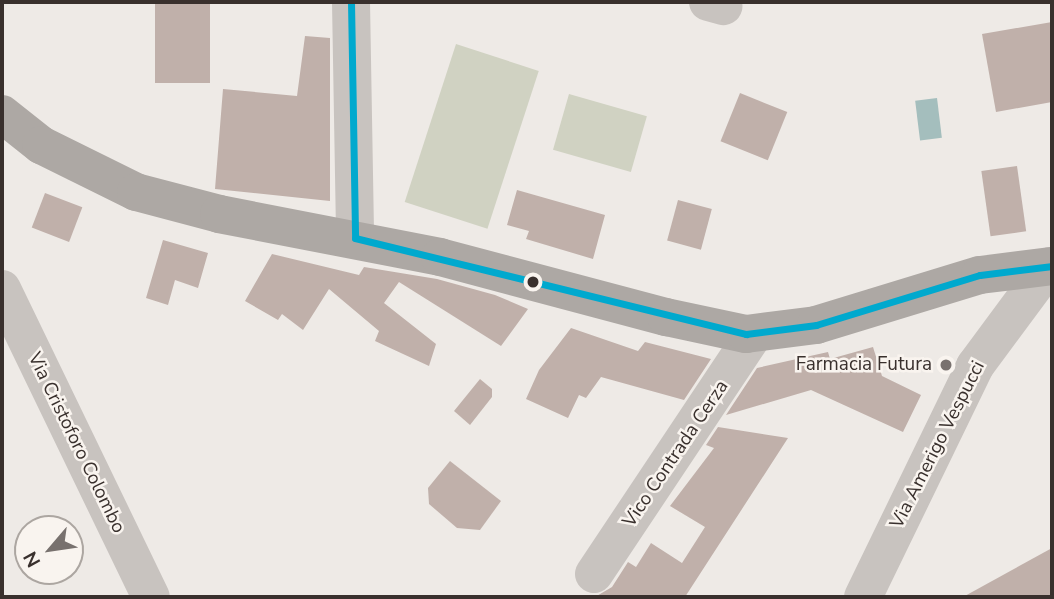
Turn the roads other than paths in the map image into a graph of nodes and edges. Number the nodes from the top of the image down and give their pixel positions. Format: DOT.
graph roads {
  1 [pos="351,2"];
  2 [pos="2,114"];
  3 [pos="2,132"];
  4 [pos="41,145"];
  5 [pos="355,238"];
  6 [pos="1050,266"];
  7 [pos="980,275"];
  8 [pos="2,289"];
  9 [pos="754,334"];
  10 [pos="975,366"];
  11 [pos="594,574"];
  12 [pos="151,597"];
  13 [pos="863,597"];
  1 -- 5 [label="street"];
  2 -- 4 [label="main road"];
  3 -- 4 [label="main road"];
  4 -- 5 [label="main road"];
  5 -- 9 [label="main road"];
  6 -- 7 [label="main road"];
  6 -- 10 [label="street, Via Amerigo Vespucci"];
  7 -- 9 [label="main road"];
  7 -- 10 [label="street"];
  8 -- 12 [label="street, Via Cristoforo Colombo"];
  9 -- 11 [label="street, Vico Contrada Cerza"];
  10 -- 13 [label="street, Via Amerigo Vespucci"];
}
